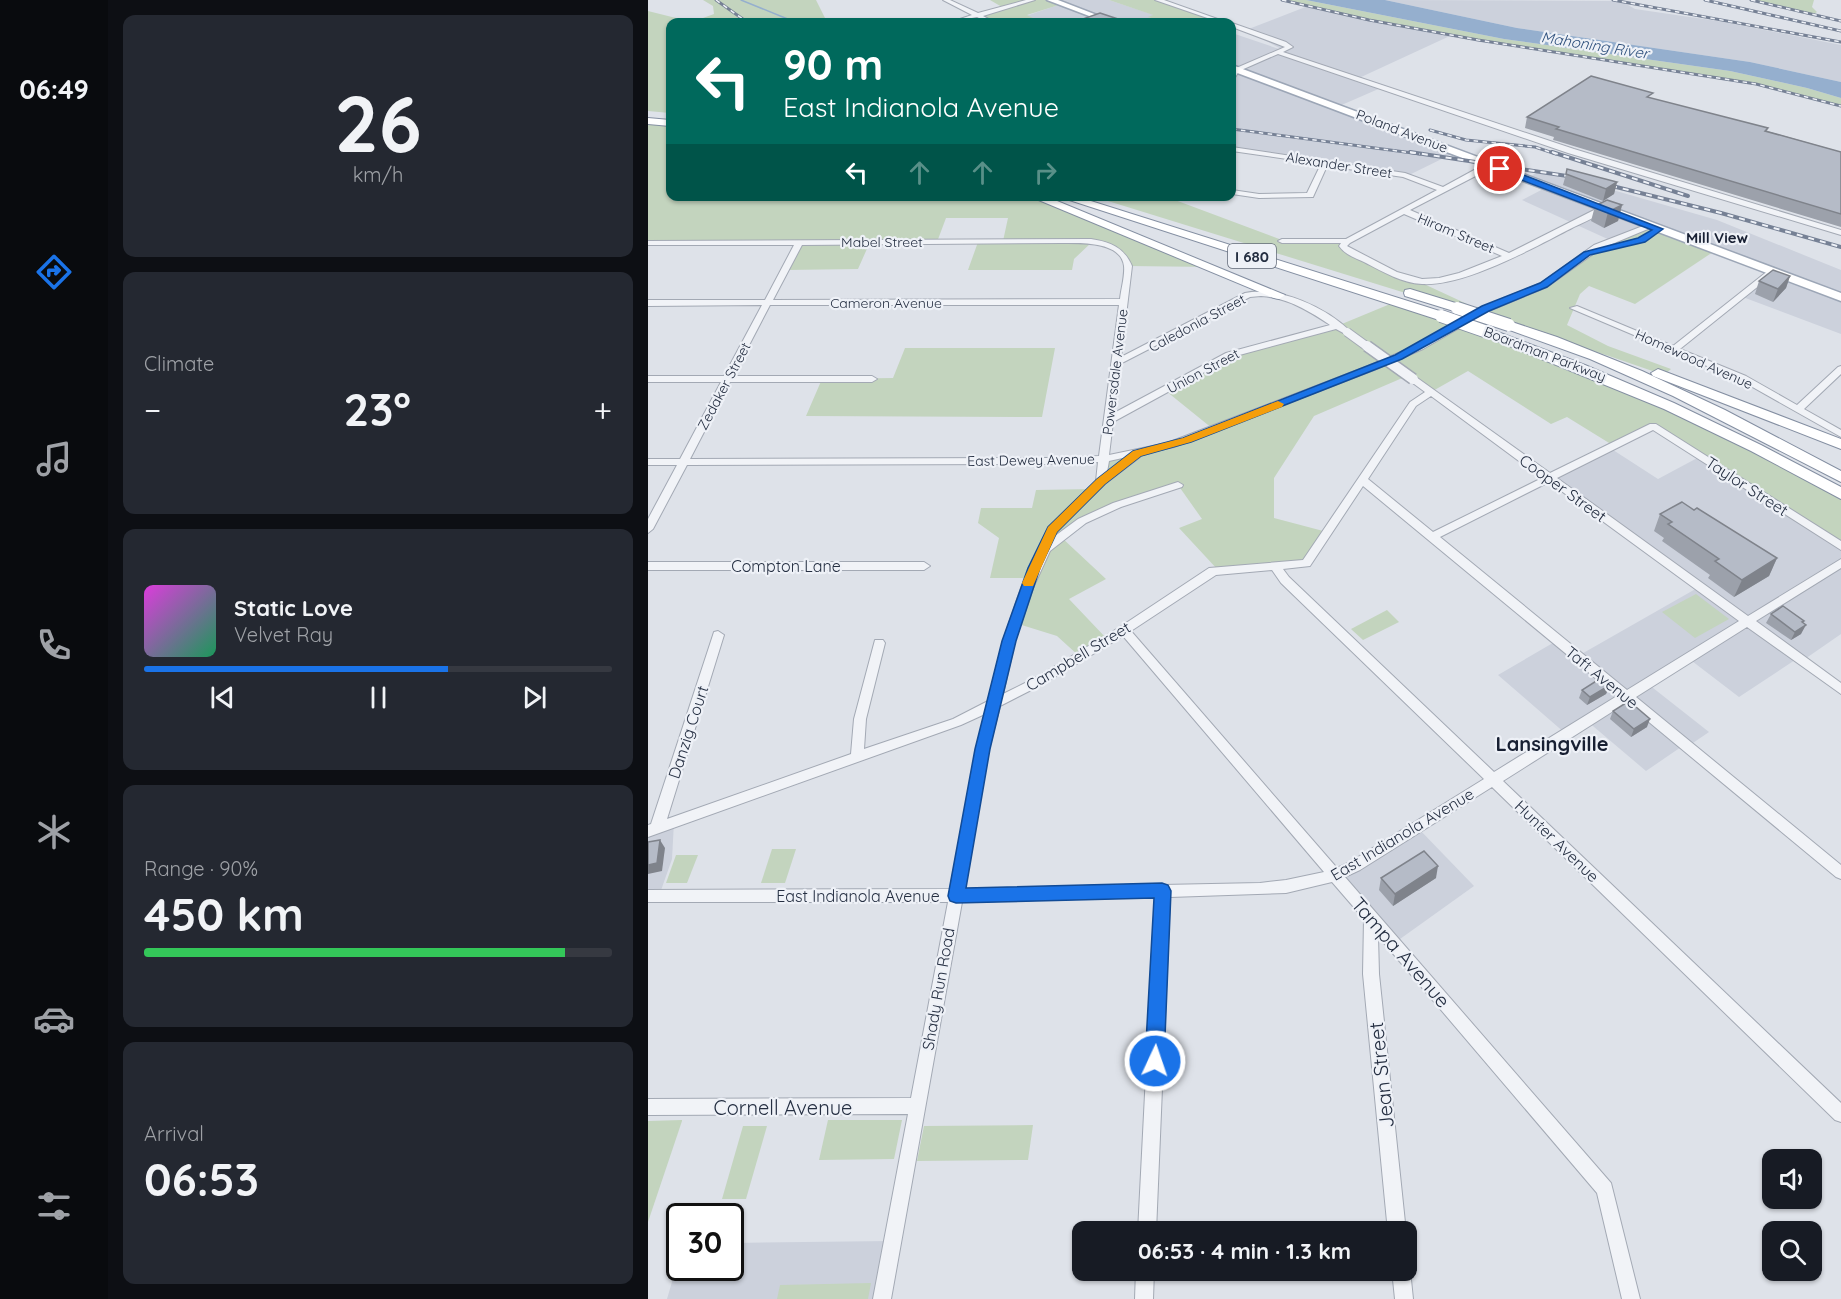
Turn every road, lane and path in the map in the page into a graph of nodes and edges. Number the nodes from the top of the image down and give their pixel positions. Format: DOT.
graph roads {
  1 [pos="946,0"];
  2 [pos="1032,0"];
  3 [pos="1051,0"];
  4 [pos="1158,0"];
  5 [pos="975,16"];
  6 [pos="968,18"];
  7 [pos="980,18"];
  8 [pos="1100,18"];
  9 [pos="1211,18"];
  10 [pos="1236,26"];
  11 [pos="1280,53"];
  12 [pos="1236,71"];
  13 [pos="1236,73"];
  14 [pos="648,112"];
  15 [pos="666,113"];
  16 [pos="648,121"];
  17 [pos="666,123"];
  18 [pos="1236,150"];
  19 [pos="1325,163"];
  20 [pos="1490,165"];
  21 [pos="1444,190"];
  22 [pos="1236,193"];
  23 [pos="1047,201"];
  24 [pos="1078,201"];
  25 [pos="1112,201"];
  26 [pos="1605,208"];
  27 [pos="1405,211"];
  28 [pos="1655,228"];
  29 [pos="1841,233"];
  30 [pos="1282,240"];
  31 [pos="1347,241"];
  32 [pos="648,243"];
  33 [pos="800,243"];
  34 [pos="1115,249"];
  35 [pos="1587,254"];
  36 [pos="1507,255"];
  37 [pos="1773,271"];
  38 [pos="1247,280"];
  39 [pos="1248,295"];
  40 [pos="1280,295"];
  41 [pos="1841,297"];
  42 [pos="1124,302"];
  43 [pos="648,303"];
  44 [pos="769,303"];
  45 [pos="1574,308"];
  46 [pos="1337,326"];
  47 [pos="1524,330"];
  48 [pos="1674,349"];
  49 [pos="1116,363"];
  50 [pos="1841,369"];
  51 [pos="648,379"];
  52 [pos="728,379"];
  53 [pos="872,379"];
  54 [pos="1431,392"];
  55 [pos="1798,409"];
  56 [pos="1109,420"];
  57 [pos="1841,434"];
  58 [pos="1841,444"];
  59 [pos="1137,454"];
  60 [pos="1104,459"];
  61 [pos="684,461"];
  62 [pos="648,462"];
  63 [pos="1841,477"];
  64 [pos="1550,478"];
  65 [pos="1364,480"];
  66 [pos="1101,482"];
  67 [pos="1178,485"];
  68 [pos="1841,495"];
  69 [pos="648,529"];
  70 [pos="1432,537"];
  71 [pos="1841,546"];
  72 [pos="1045,549"];
  73 [pos="1841,563"];
  74 [pos="648,566"];
  75 [pos="924,566"];
  76 [pos="1275,566"];
  77 [pos="1747,621"];
  78 [pos="1124,630"];
  79 [pos="718,635"];
  80 [pos="879,643"];
  81 [pos="1841,689"];
  82 [pos="1627,697"];
  83 [pos="993,704"];
  84 [pos="857,757"];
  85 [pos="1493,780"];
  86 [pos="652,830"];
  87 [pos="1841,873"];
  88 [pos="1337,876"];
  89 [pos="1162,891"];
  90 [pos="648,896"];
  91 [pos="956,896"];
  92 [pos="1371,918"];
  93 [pos="917,1106"];
  94 [pos="648,1107"];
  95 [pos="1841,1114"];
  96 [pos="1147,1221"];
  97 [pos="1396,1221"];
  98 [pos="1145,1281"];
  99 [pos="1402,1281"];
  100 [pos="882,1299"];
  101 [pos="1144,1299"];
  102 [pos="1404,1299"];
  103 [pos="1630,1299"];
  1 -- 5 [label="street"];
  2 -- 5 [label="street"];
  3 -- 8 [label="main road"];
  4 -- 9 [label="street"];
  5 -- 6 [label="street"];
  5 -- 7 [label="street"];
  10 -- 11 [label="street"];
  11 -- 12 [label="street"];
  11 -- 29 [label="street"];
  13 -- 20 [label="main road, Poland Avenue"];
  14 -- 15 [label="highway"];
  16 -- 17 [label="highway"];
  18 -- 19 [label="street, Alexander Street"];
  19 -- 21 [label="street, Alexander Street"];
  19 -- 22 [label="street"];
  20 -- 21 [label="street"];
  20 -- 26 [label="main road, Poland Avenue"];
  21 -- 27 [label="street"];
  23 -- 38 [label="highway"];
  24 -- 68 [label="highway, Boardman Parkway / I 680, bridge"];
  25 -- 47 [label="highway, Boardman Parkway / I 680, bridge"];
  26 -- 28 [label="main road, Poland Avenue"];
  26 -- 36 [label="street"];
  27 -- 31 [label="street"];
  27 -- 36 [label="street, Hiram Street"];
  28 -- 35 [label="street, East Dewey Avenue"];
  28 -- 35 [label="street"];
  28 -- 37 [label="main road, Poland Avenue"];
  30 -- 31 [label="street"];
  31 -- 36 [label="street"];
  32 -- 33 [label="street, Mabel Street"];
  33 -- 34 [label="street, Mabel Street"];
  33 -- 44 [label="street, Zedaker Street"];
  34 -- 42 [label="street, Powersdale Avenue"];
  35 -- 59 [label="street, East Dewey Avenue"];
  37 -- 41 [label="main road, Poland Avenue"];
  37 -- 48 [label="street"];
  38 -- 39 [label="highway"];
  38 -- 40 [label="highway"];
  39 -- 40 [label="street, Caledonia Street"];
  39 -- 49 [label="street, Caledonia Street"];
  40 -- 46 [label="street, Cooper Street"];
  42 -- 44 [label="street, Cameron Avenue"];
  42 -- 49 [label="street, Powersdale Avenue"];
  43 -- 44 [label="street, Cameron Avenue"];
  44 -- 52 [label="street, Zedaker Street"];
  45 -- 48 [label="street, Homewood Avenue"];
  46 -- 54 [label="street, Cooper Street, bridge"];
  46 -- 56 [label="street, Union Street"];
  47 -- 58 [label="highway"];
  47 -- 63 [label="highway, Boardman Parkway / I 680"];
  48 -- 55 [label="street, Homewood Avenue"];
  49 -- 56 [label="street, Powersdale Avenue"];
  50 -- 55 [label="street"];
  51 -- 52 [label="street"];
  52 -- 53 [label="street"];
  52 -- 61 [label="street, Zedaker Street"];
  54 -- 64 [label="street, Cooper Street"];
  54 -- 65 [label="street, Campbell Street"];
  55 -- 57 [label="street, Homewood Avenue"];
  56 -- 60 [label="street, Powersdale Avenue"];
  59 -- 60 [label="street, East Dewey Avenue"];
  59 -- 66 [label="street"];
  60 -- 61 [label="street, East Dewey Avenue"];
  60 -- 66 [label="street, Powersdale Avenue"];
  61 -- 62 [label="street, East Dewey Avenue"];
  61 -- 69 [label="street, Zedaker Street"];
  64 -- 70 [label="street"];
  64 -- 71 [label="street, Taylor Street"];
  64 -- 77 [label="street, Cooper Street"];
  65 -- 70 [label="street, Taft Avenue"];
  65 -- 76 [label="street, Campbell Street"];
  66 -- 72 [label="street"];
  67 -- 72 [label="street, Shady Run Road"];
  70 -- 82 [label="street, Taft Avenue"];
  72 -- 83 [label="street, Shady Run Road"];
  73 -- 77 [label="street, East Indianola Avenue"];
  74 -- 75 [label="street, Compton Lane"];
  76 -- 78 [label="street, Campbell Street"];
  76 -- 85 [label="street, Hunter Avenue"];
  77 -- 81 [label="street, Cooper Street"];
  77 -- 82 [label="street, East Indianola Avenue"];
  78 -- 83 [label="street, Campbell Street"];
  78 -- 88 [label="street, Tampa Avenue"];
  79 -- 86 [label="street, Danzig Court"];
  80 -- 84 [label="street"];
  82 -- 85 [label="street, East Indianola Avenue"];
  82 -- 87 [label="street, Taft Avenue"];
  83 -- 84 [label="street, Campbell Street"];
  83 -- 91 [label="street, Shady Run Road"];
  84 -- 86 [label="street, Campbell Street"];
  85 -- 88 [label="street, East Indianola Avenue"];
  85 -- 95 [label="street, Hunter Avenue"];
  88 -- 89 [label="street, East Indianola Avenue"];
  88 -- 92 [label="street, Tampa Avenue"];
  89 -- 91 [label="street, East Indianola Avenue"];
  89 -- 96 [label="street"];
  90 -- 91 [label="street, East Indianola Avenue"];
  91 -- 93 [label="street, Shady Run Road"];
  92 -- 97 [label="street, Jean Street"];
  92 -- 103 [label="street, Tampa Avenue"];
  93 -- 94 [label="street, Cornell Avenue"];
  93 -- 100 [label="street, Shady Run Road"];
  98 -- 101 [label="street"];
  99 -- 102 [label="street"];
}
